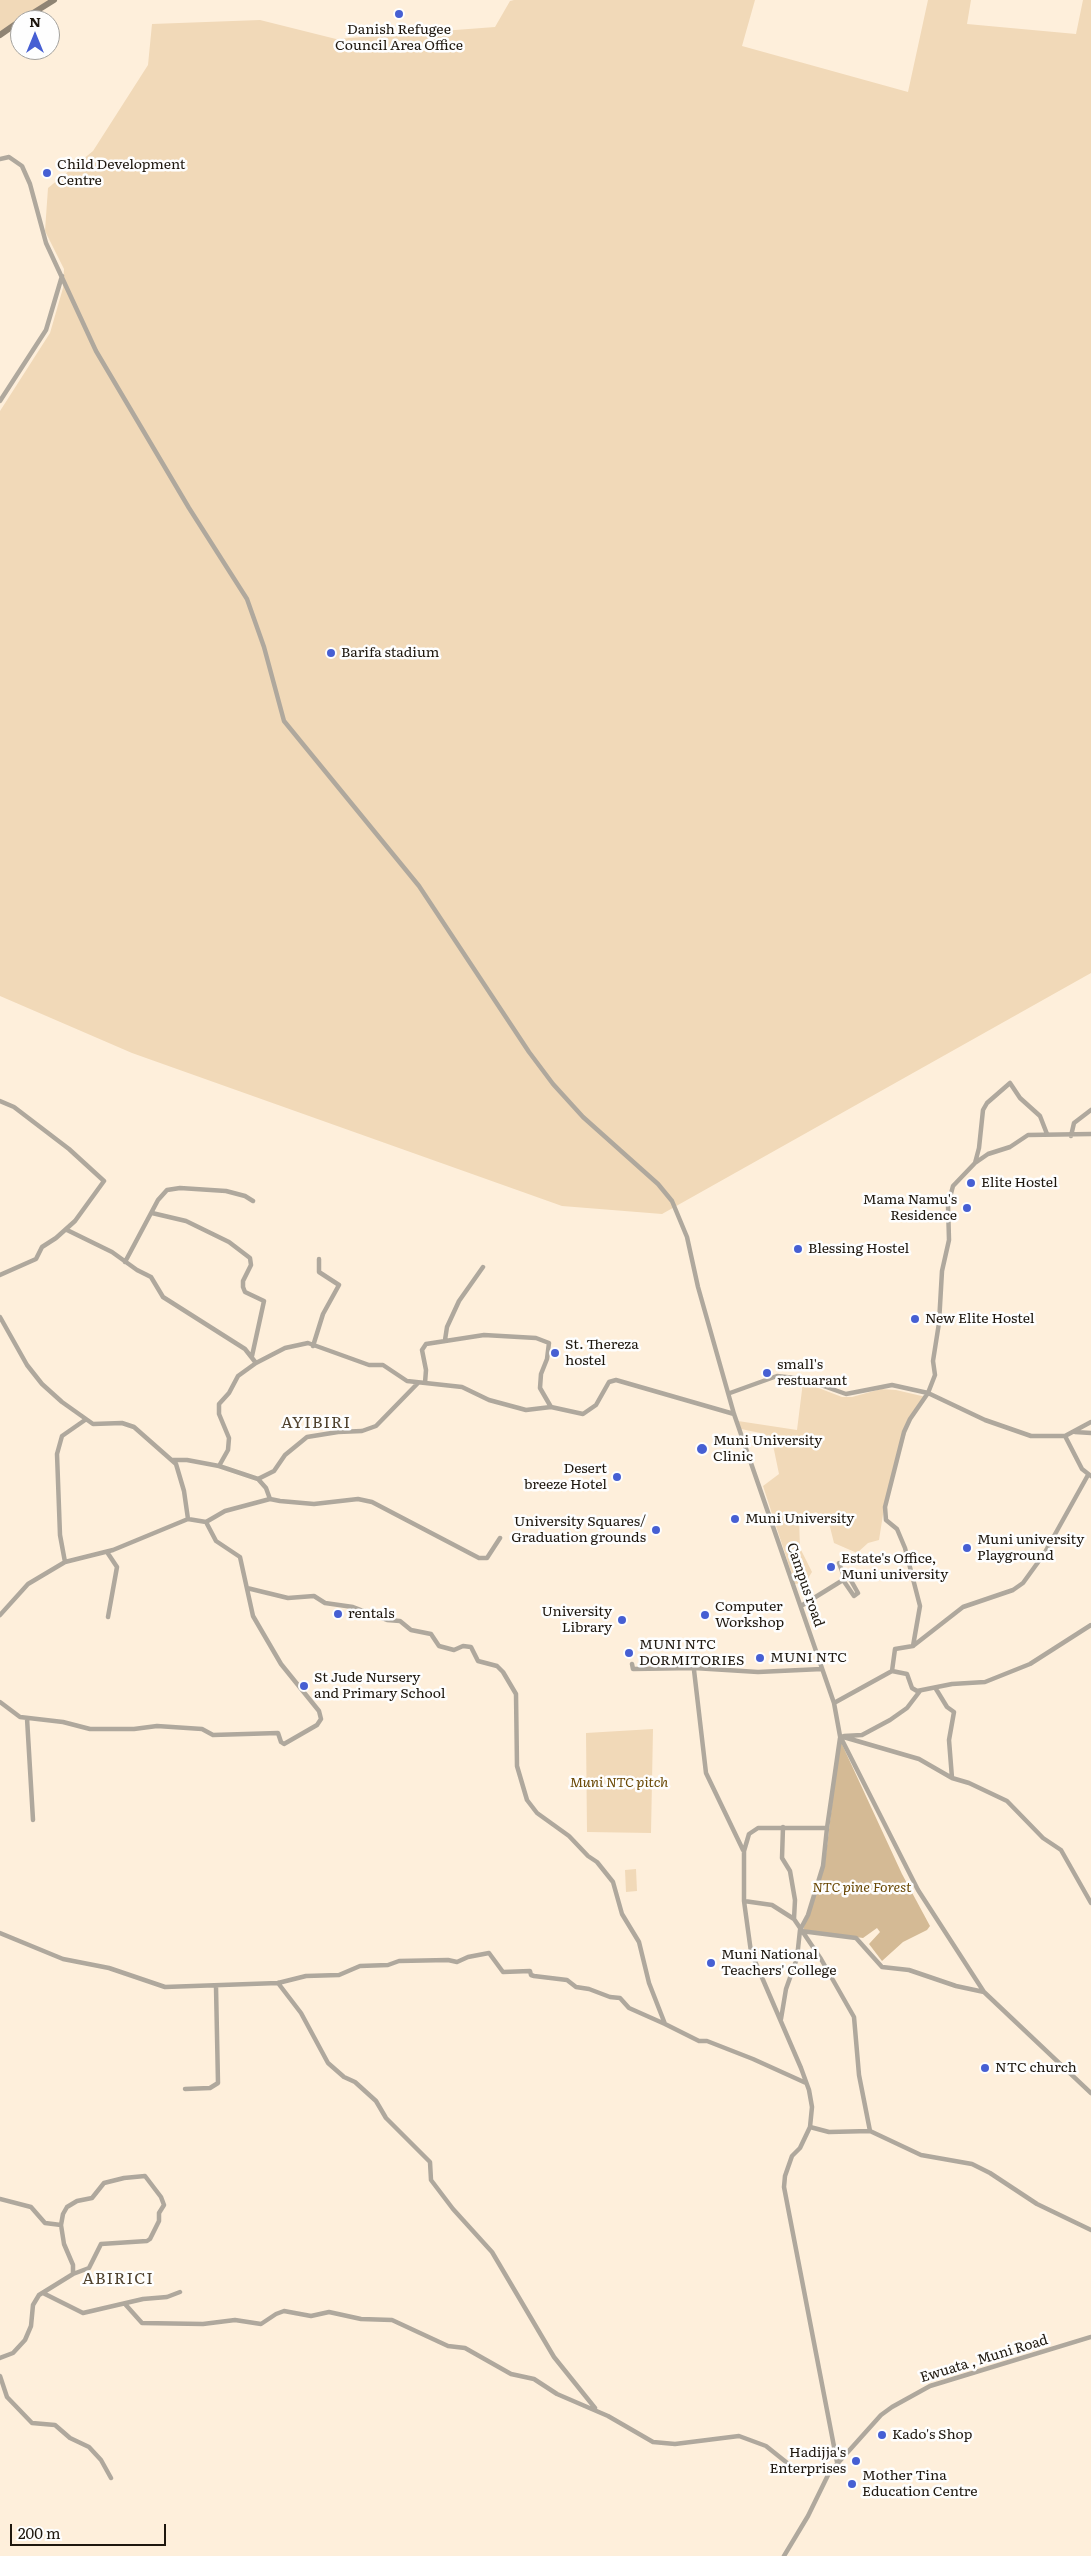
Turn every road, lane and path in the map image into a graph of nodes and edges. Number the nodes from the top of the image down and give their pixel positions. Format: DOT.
graph roads {
  1 [pos="54,0"];
  2 [pos="38,10"];
  3 [pos="0,159"];
  4 [pos="62,276"];
  5 [pos="0,401"];
  6 [pos="0,1100"];
  7 [pos="1091,1110"];
  8 [pos="1047,1134"];
  9 [pos="1091,1134"];
  10 [pos="1071,1136"];
  11 [pos="975,1163"];
  12 [pos="253,1201"];
  13 [pos="152,1213"];
  14 [pos="67,1230"];
  15 [pos="319,1259"];
  16 [pos="125,1262"];
  17 [pos="483,1267"];
  18 [pos="0,1275"];
  19 [pos="0,1318"];
  20 [pos="445,1340"];
  21 [pos="313,1346"];
  22 [pos="252,1356"];
  23 [pos="256,1363"];
  24 [pos="418,1383"];
  25 [pos="425,1383"];
  26 [pos="730,1393"];
  27 [pos="928,1393"];
  28 [pos="551,1407"];
  29 [pos="734,1414"];
  30 [pos="85,1420"];
  31 [pos="1091,1422"];
  32 [pos="1076,1432"];
  33 [pos="1091,1433"];
  34 [pos="1065,1436"];
  35 [pos="172,1460"];
  36 [pos="219,1466"];
  37 [pos="1089,1476"];
  38 [pos="258,1479"];
  39 [pos="270,1498"];
  40 [pos="188,1519"];
  41 [pos="206,1522"];
  42 [pos="500,1538"];
  43 [pos="107,1552"];
  44 [pos="65,1562"];
  45 [pos="840,1563"];
  46 [pos="247,1588"];
  47 [pos="801,1606"];
  48 [pos="0,1615"];
  49 [pos="108,1617"];
  50 [pos="1091,1625"];
  51 [pos="913,1646"];
  52 [pos="632,1664"];
  53 [pos="822,1668"];
  54 [pos="694,1670"];
  55 [pos="892,1671"];
  56 [pos="936,1689"];
  57 [pos="920,1691"];
  58 [pos="0,1702"];
  59 [pos="834,1704"];
  60 [pos="26,1718"];
  61 [pos="840,1736"];
  62 [pos="952,1778"];
  63 [pos="33,1820"];
  64 [pos="783,1827"];
  65 [pos="827,1828"];
  66 [pos="744,1851"];
  67 [pos="744,1901"];
  68 [pos="1091,1903"];
  69 [pos="794,1919"];
  70 [pos="800,1930"];
  71 [pos="0,1933"];
  72 [pos="278,1983"];
  73 [pos="216,1987"];
  74 [pos="984,1992"];
  75 [pos="781,2019"];
  76 [pos="665,2024"];
  77 [pos="806,2082"];
  78 [pos="185,2089"];
  79 [pos="1091,2093"];
  80 [pos="810,2127"];
  81 [pos="870,2132"];
  82 [pos="0,2199"];
  83 [pos="61,2225"];
  84 [pos="1091,2230"];
  85 [pos="73,2274"];
  86 [pos="180,2292"];
  87 [pos="43,2293"];
  88 [pos="125,2304"];
  89 [pos="1091,2336"];
  90 [pos="0,2358"];
  91 [pos="0,2376"];
  92 [pos="597,2411"];
  93 [pos="837,2462"];
  94 [pos="829,2473"];
  95 [pos="111,2478"];
  96 [pos="784,2556"];
  1 -- 2 [label="main road"];
  3 -- 4 [label="street, Campus road"];
  4 -- 5 [label="street"];
  4 -- 26 [label="street, Campus road"];
  6 -- 14 [label="street"];
  7 -- 10 [label="street"];
  8 -- 10 [label="street"];
  8 -- 11 [label="street"];
  8 -- 11 [label="street"];
  9 -- 10 [label="street"];
  11 -- 27 [label="street"];
  12 -- 13 [label="street"];
  13 -- 16 [label="street"];
  13 -- 22 [label="street"];
  14 -- 16 [label="street"];
  14 -- 18 [label="street"];
  15 -- 21 [label="street"];
  16 -- 22 [label="street"];
  17 -- 20 [label="street"];
  19 -- 30 [label="street"];
  20 -- 25 [label="street"];
  20 -- 28 [label="street"];
  21 -- 23 [label="street"];
  21 -- 24 [label="street"];
  22 -- 23 [label="street"];
  23 -- 36 [label="street"];
  24 -- 25 [label="street"];
  24 -- 38 [label="street"];
  25 -- 28 [label="street"];
  26 -- 27 [label="street"];
  26 -- 29 [label="street, Campus road"];
  27 -- 34 [label="street"];
  27 -- 51 [label="street"];
  28 -- 29 [label="street"];
  29 -- 47 [label="street, Campus road"];
  30 -- 35 [label="street"];
  30 -- 44 [label="street"];
  31 -- 32 [label="street"];
  32 -- 33 [label="street"];
  32 -- 34 [label="street"];
  34 -- 37 [label="street"];
  35 -- 36 [label="street"];
  35 -- 40 [label="street"];
  36 -- 38 [label="street"];
  37 -- 51 [label="street"];
  38 -- 39 [label="street"];
  39 -- 41 [label="street"];
  39 -- 42 [label="street"];
  40 -- 41 [label="street"];
  40 -- 43 [label="street"];
  41 -- 46 [label="street"];
  43 -- 44 [label="street"];
  43 -- 49 [label="street"];
  44 -- 48 [label="street"];
  45 -- 47 [label="street"];
  46 -- 60 [label="street"];
  46 -- 76 [label="street"];
  47 -- 53 [label="street, Campus road"];
  50 -- 56 [label="street"];
  51 -- 55 [label="street"];
  52 -- 53 [label="street"];
  53 -- 59 [label="street, Campus road"];
  54 -- 66 [label="street"];
  55 -- 57 [label="street"];
  55 -- 59 [label="street"];
  56 -- 57 [label="street"];
  56 -- 62 [label="street"];
  57 -- 61 [label="street"];
  58 -- 60 [label="street"];
  59 -- 61 [label="street, Campus road"];
  60 -- 63 [label="street"];
  61 -- 62 [label="street"];
  61 -- 65 [label="street"];
  61 -- 74 [label="street"];
  62 -- 68 [label="street"];
  64 -- 65 [label="street"];
  64 -- 66 [label="street"];
  64 -- 69 [label="street"];
  65 -- 70 [label="street"];
  66 -- 67 [label="street"];
  67 -- 69 [label="street"];
  67 -- 75 [label="street"];
  69 -- 70 [label="street"];
  70 -- 74 [label="street"];
  70 -- 75 [label="street"];
  70 -- 81 [label="street"];
  71 -- 73 [label="street"];
  72 -- 73 [label="street"];
  72 -- 76 [label="street"];
  72 -- 92 [label="street"];
  73 -- 78 [label="street"];
  74 -- 79 [label="street"];
  75 -- 77 [label="street"];
  76 -- 77 [label="street"];
  77 -- 80 [label="street"];
  80 -- 81 [label="street"];
  80 -- 93 [label="street"];
  81 -- 84 [label="street"];
  82 -- 83 [label="street"];
  83 -- 85 [label="street"];
  83 -- 85 [label="street"];
  85 -- 87 [label="street"];
  86 -- 88 [label="street"];
  87 -- 88 [label="street"];
  87 -- 90 [label="street"];
  88 -- 92 [label="street"];
  89 -- 93 [label="street, Ewuata , Muni Road"];
  91 -- 95 [label="street"];
  92 -- 94 [label="street"];
  93 -- 94 [label="street, Ewuata , Muni Road"];
  94 -- 96 [label="street, Ewuata , Muni Road"];
}
